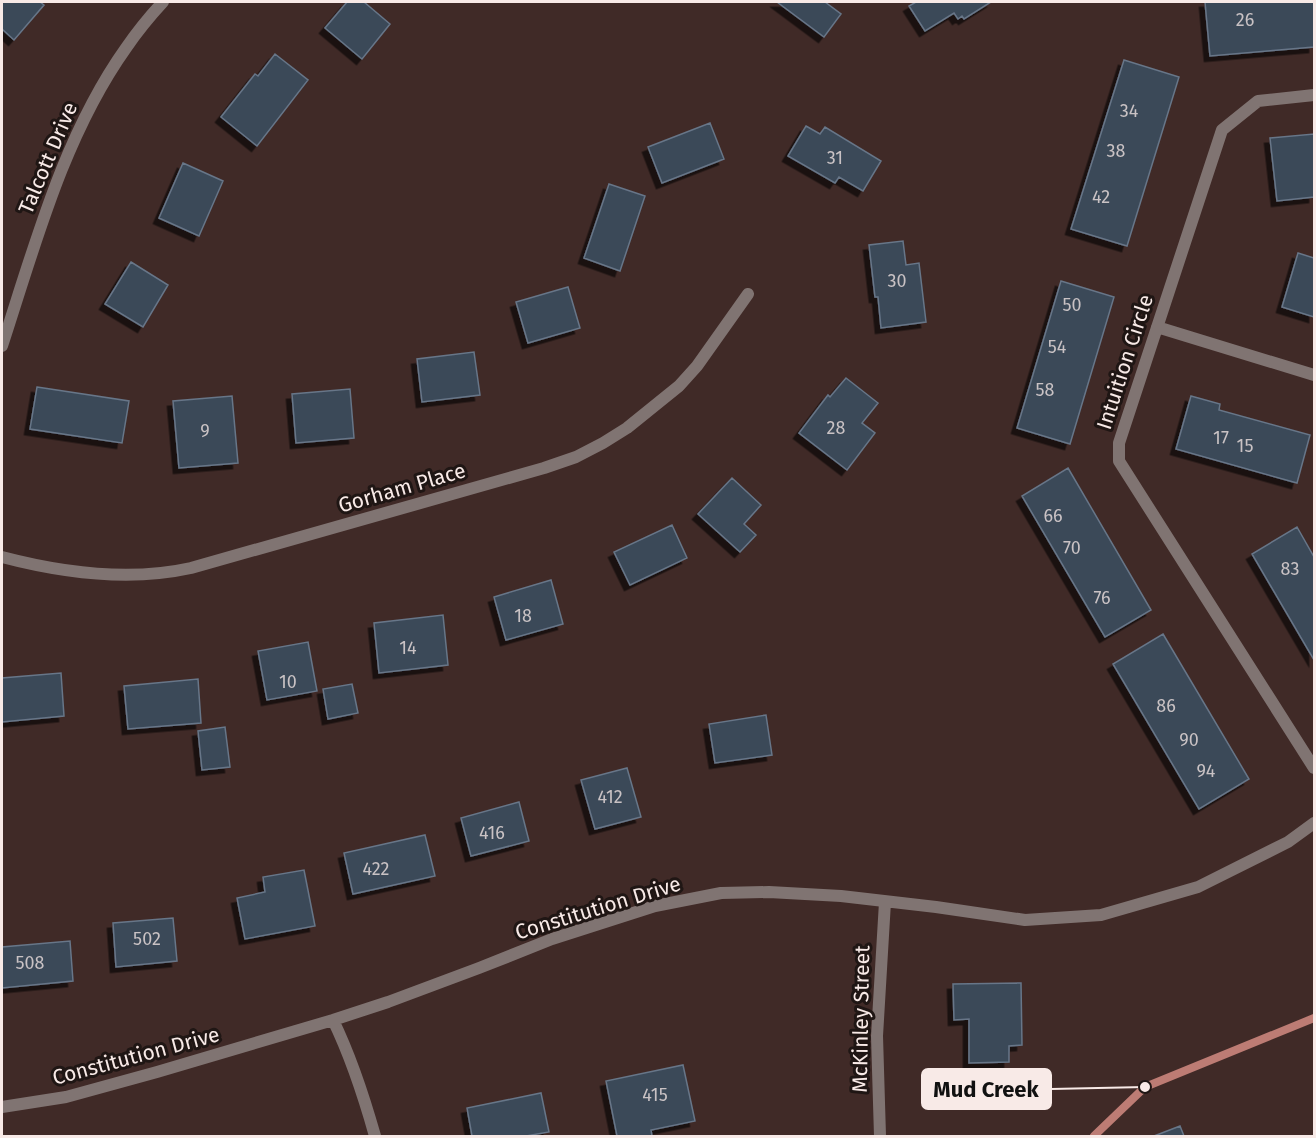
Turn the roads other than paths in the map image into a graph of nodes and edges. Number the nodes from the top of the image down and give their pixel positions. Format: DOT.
graph roads {
  1 [pos="163,2"];
  2 [pos="1314,95"];
  3 [pos="748,294"];
  4 [pos="1157,327"];
  5 [pos="2,346"];
  6 [pos="1314,375"];
  7 [pos="2,557"];
  8 [pos="1314,768"];
  9 [pos="1314,823"];
  10 [pos="885,902"];
  11 [pos="333,1020"];
  12 [pos="2,1107"];
  13 [pos="375,1137"];
  14 [pos="880,1137"];
  1 -- 5 [label="street, Talcott Drive"];
  2 -- 4 [label="street, Intuition Circle"];
  3 -- 7 [label="street, Gorham Place"];
  4 -- 6 [label="street"];
  4 -- 8 [label="street, Intuition Circle"];
  9 -- 10 [label="street, Constitution Drive"];
  10 -- 11 [label="street, Constitution Drive"];
  10 -- 14 [label="street, McKinley Street"];
  11 -- 12 [label="street, Constitution Drive"];
  11 -- 13 [label="street"];
}
